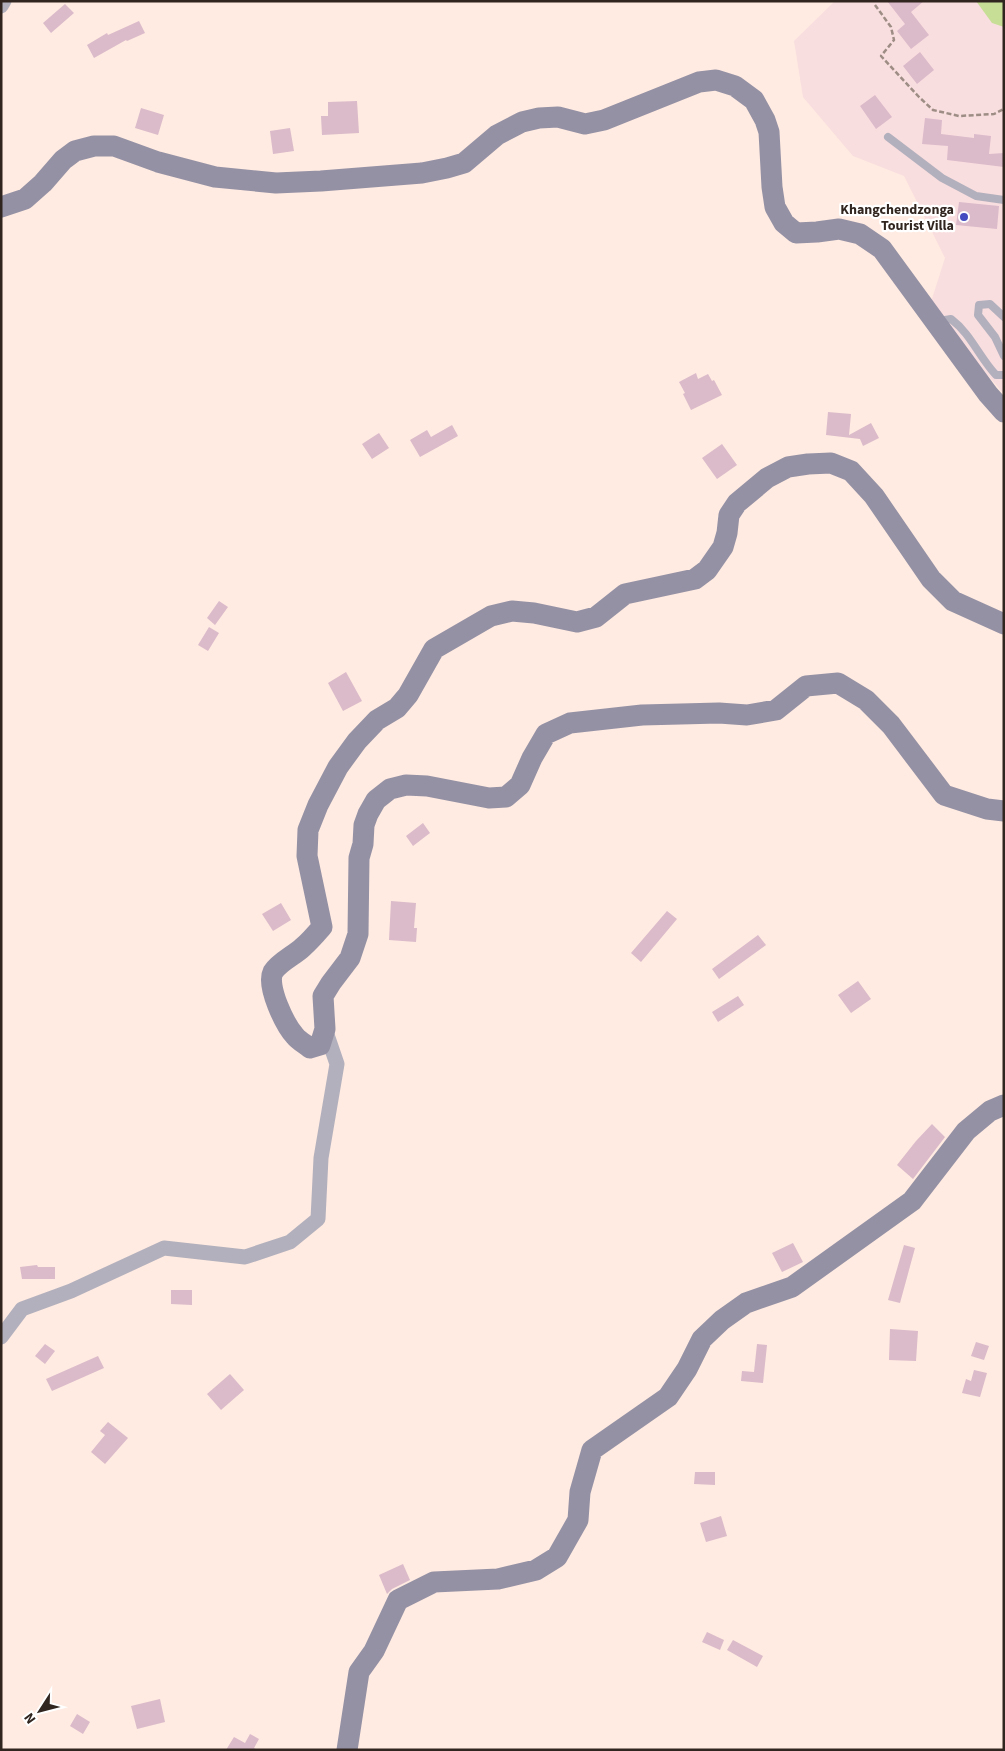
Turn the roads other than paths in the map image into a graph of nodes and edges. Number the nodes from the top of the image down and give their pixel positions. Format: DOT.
graph roads {
  1 [pos="4,1"];
  2 [pos="1,6"];
  3 [pos="888,137"];
  4 [pos="1004,200"];
  5 [pos="1,207"];
  6 [pos="1004,317"];
  7 [pos="935,322"];
  8 [pos="1004,356"];
  9 [pos="1004,375"];
  10 [pos="1004,412"];
  11 [pos="1004,624"];
  12 [pos="1004,812"];
  13 [pos="325,1029"];
  14 [pos="1004,1105"];
  15 [pos="1,1337"];
  16 [pos="347,1750"];
  1 -- 2 [label="street"];
  3 -- 4 [label="lane"];
  5 -- 7 [label="street"];
  6 -- 8 [label="lane"];
  7 -- 9 [label="lane"];
  7 -- 10 [label="street"];
  11 -- 13 [label="street"];
  12 -- 13 [label="street"];
  13 -- 15 [label="street"];
  14 -- 16 [label="street"];
}
